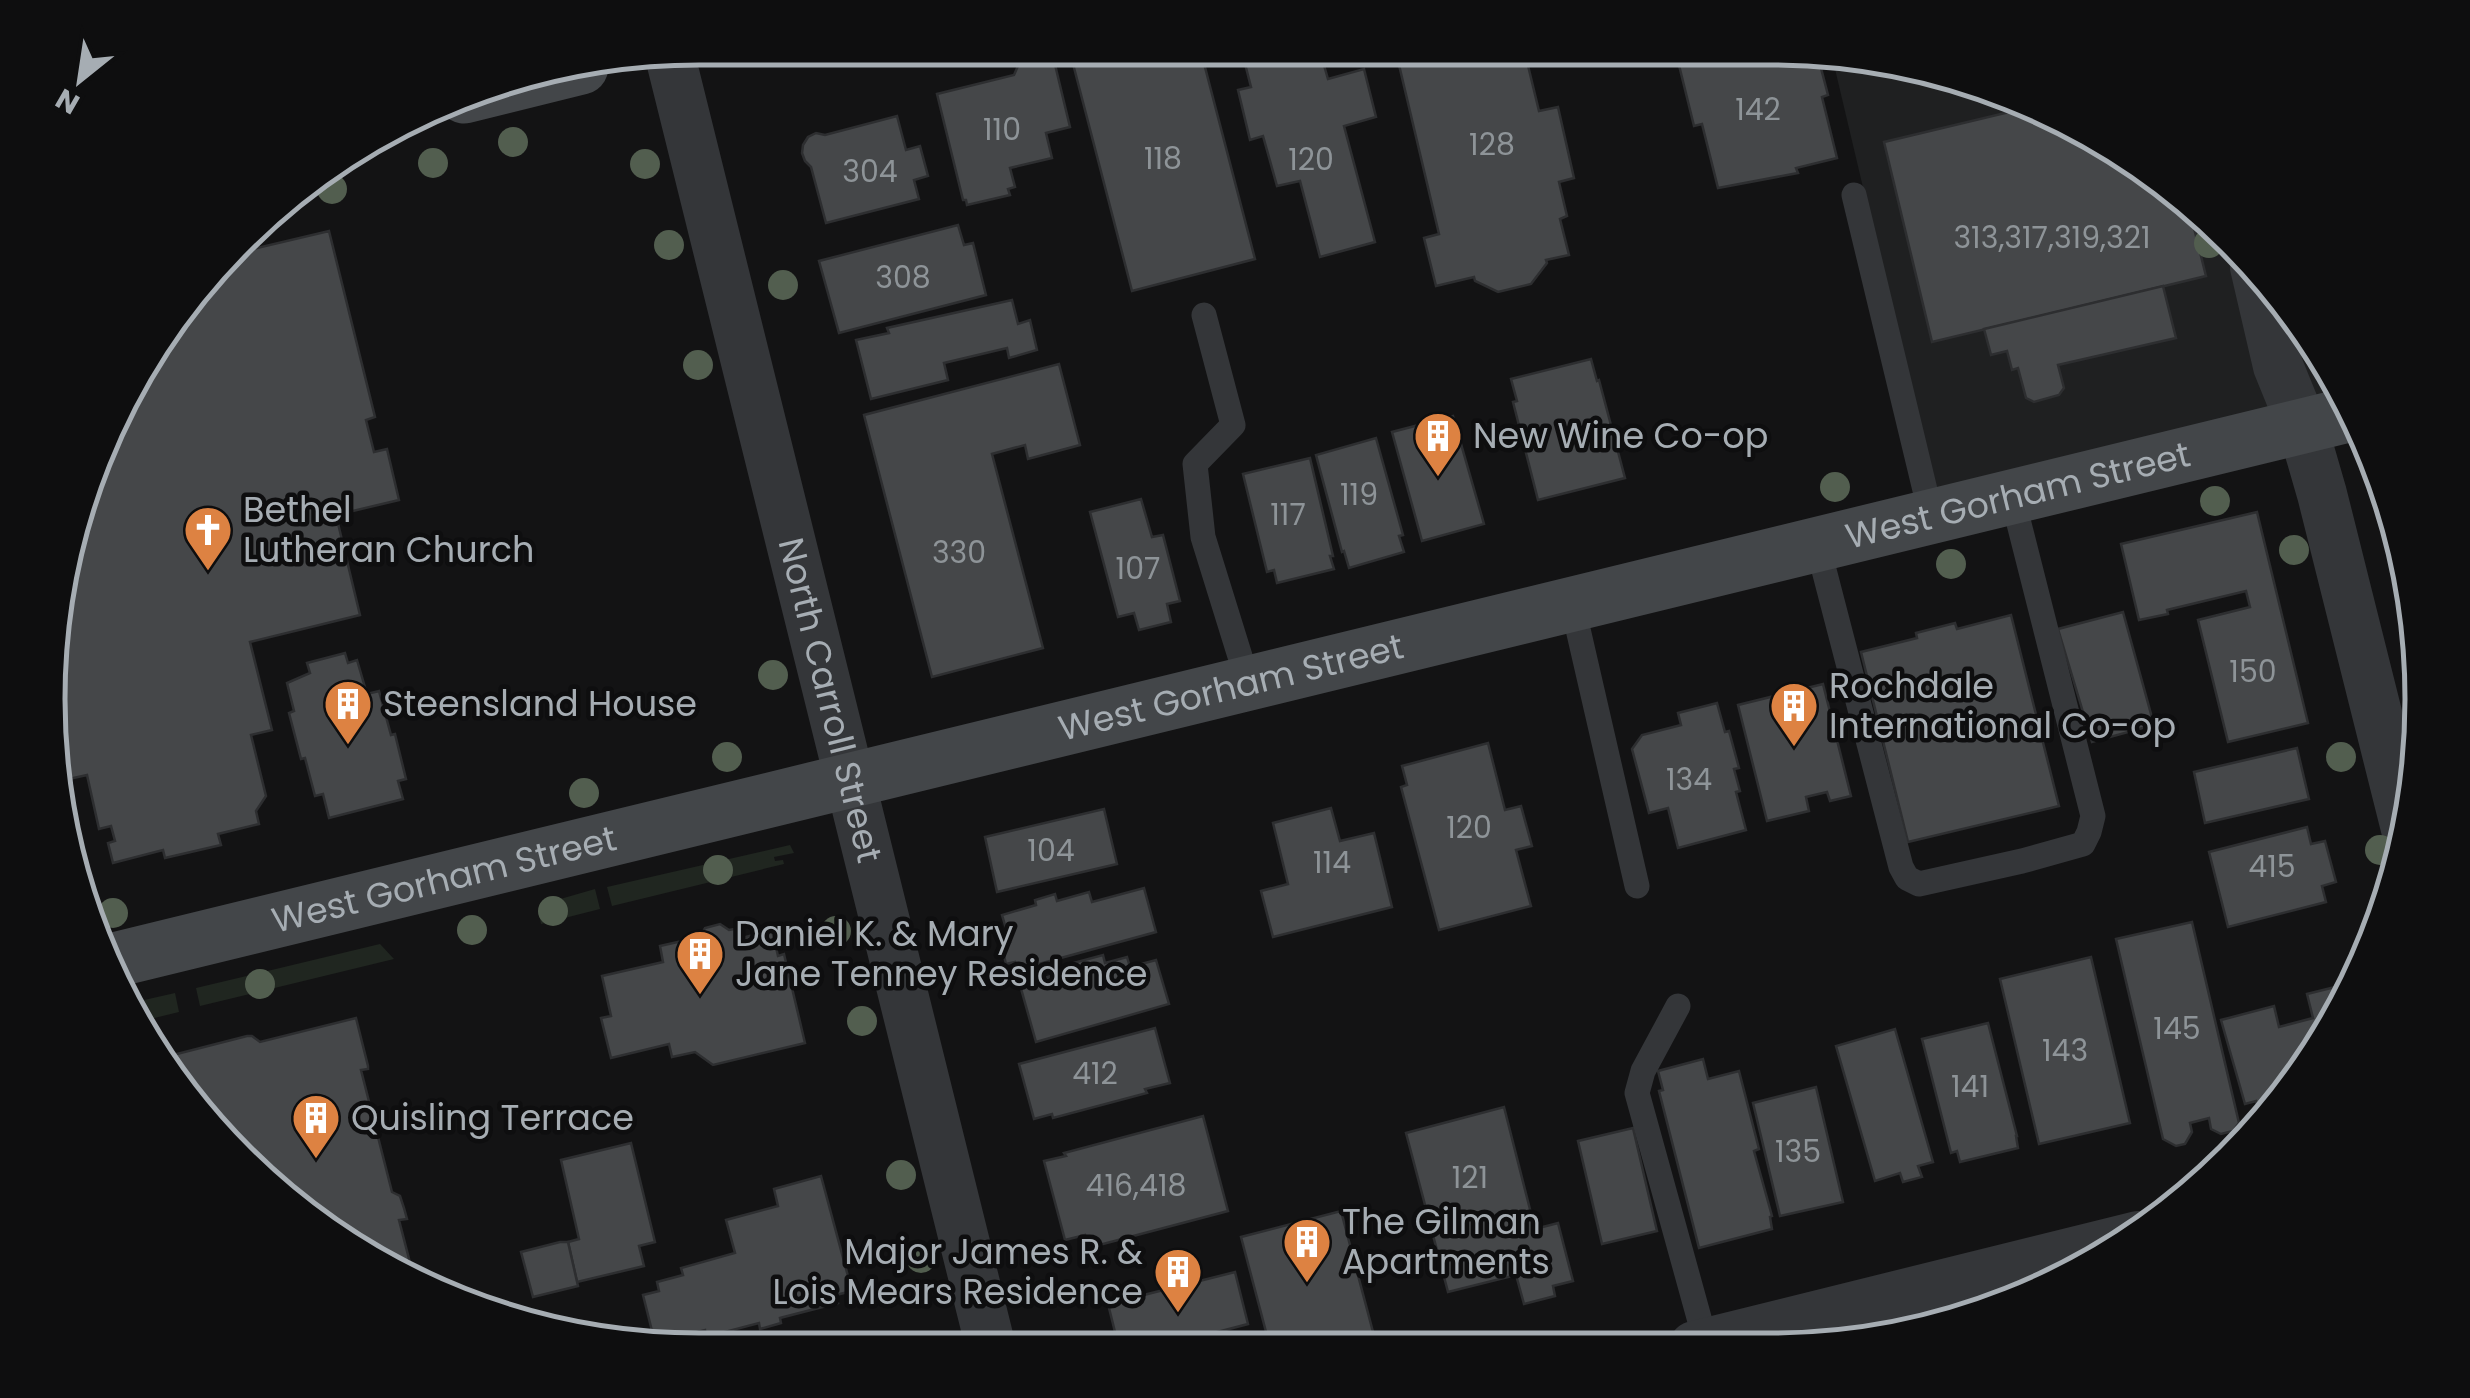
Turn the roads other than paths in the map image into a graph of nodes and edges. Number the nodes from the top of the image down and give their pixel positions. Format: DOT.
graph roads {
  1 [pos="673,66"];
  2 [pos="1854,195"];
  3 [pos="2262,298"];
  4 [pos="1204,315"];
  5 [pos="2339,417"];
  6 [pos="2302,426"];
  7 [pos="2012,496"];
  8 [pos="1931,515"];
  9 [pos="1817,544"];
  10 [pos="1572,603"];
  11 [pos="1248,682"];
  12 [pos="850,780"];
  13 [pos="2398,796"];
  14 [pos="1636,886"];
  15 [pos="121,958"];
  16 [pos="1678,1006"];
  17 [pos="2053,1267"];
  18 [pos="1968,1298"];
  19 [pos="987,1333"];
  20 [pos="1697,1333"];
  21 [pos="1764,1333"];
  1 -- 12 [label="street, North Carroll Street"];
  2 -- 8 [label="lane"];
  3 -- 6 [label="street"];
  4 -- 11 [label="lane"];
  5 -- 6 [label="main road, West Gorham Street"];
  6 -- 7 [label="main road, West Gorham Street"];
  6 -- 13 [label="street"];
  7 -- 8 [label="main road, West Gorham Street"];
  7 -- 9 [label="lane"];
  8 -- 9 [label="main road, West Gorham Street"];
  9 -- 10 [label="main road, West Gorham Street"];
  10 -- 11 [label="main road, West Gorham Street"];
  10 -- 14 [label="lane"];
  11 -- 12 [label="main road, West Gorham Street"];
  12 -- 15 [label="main road, West Gorham Street"];
  12 -- 19 [label="street, North Carroll Street"];
  16 -- 20 [label="lane"];
  17 -- 18 [label="street"];
  18 -- 21 [label="street"];
}
